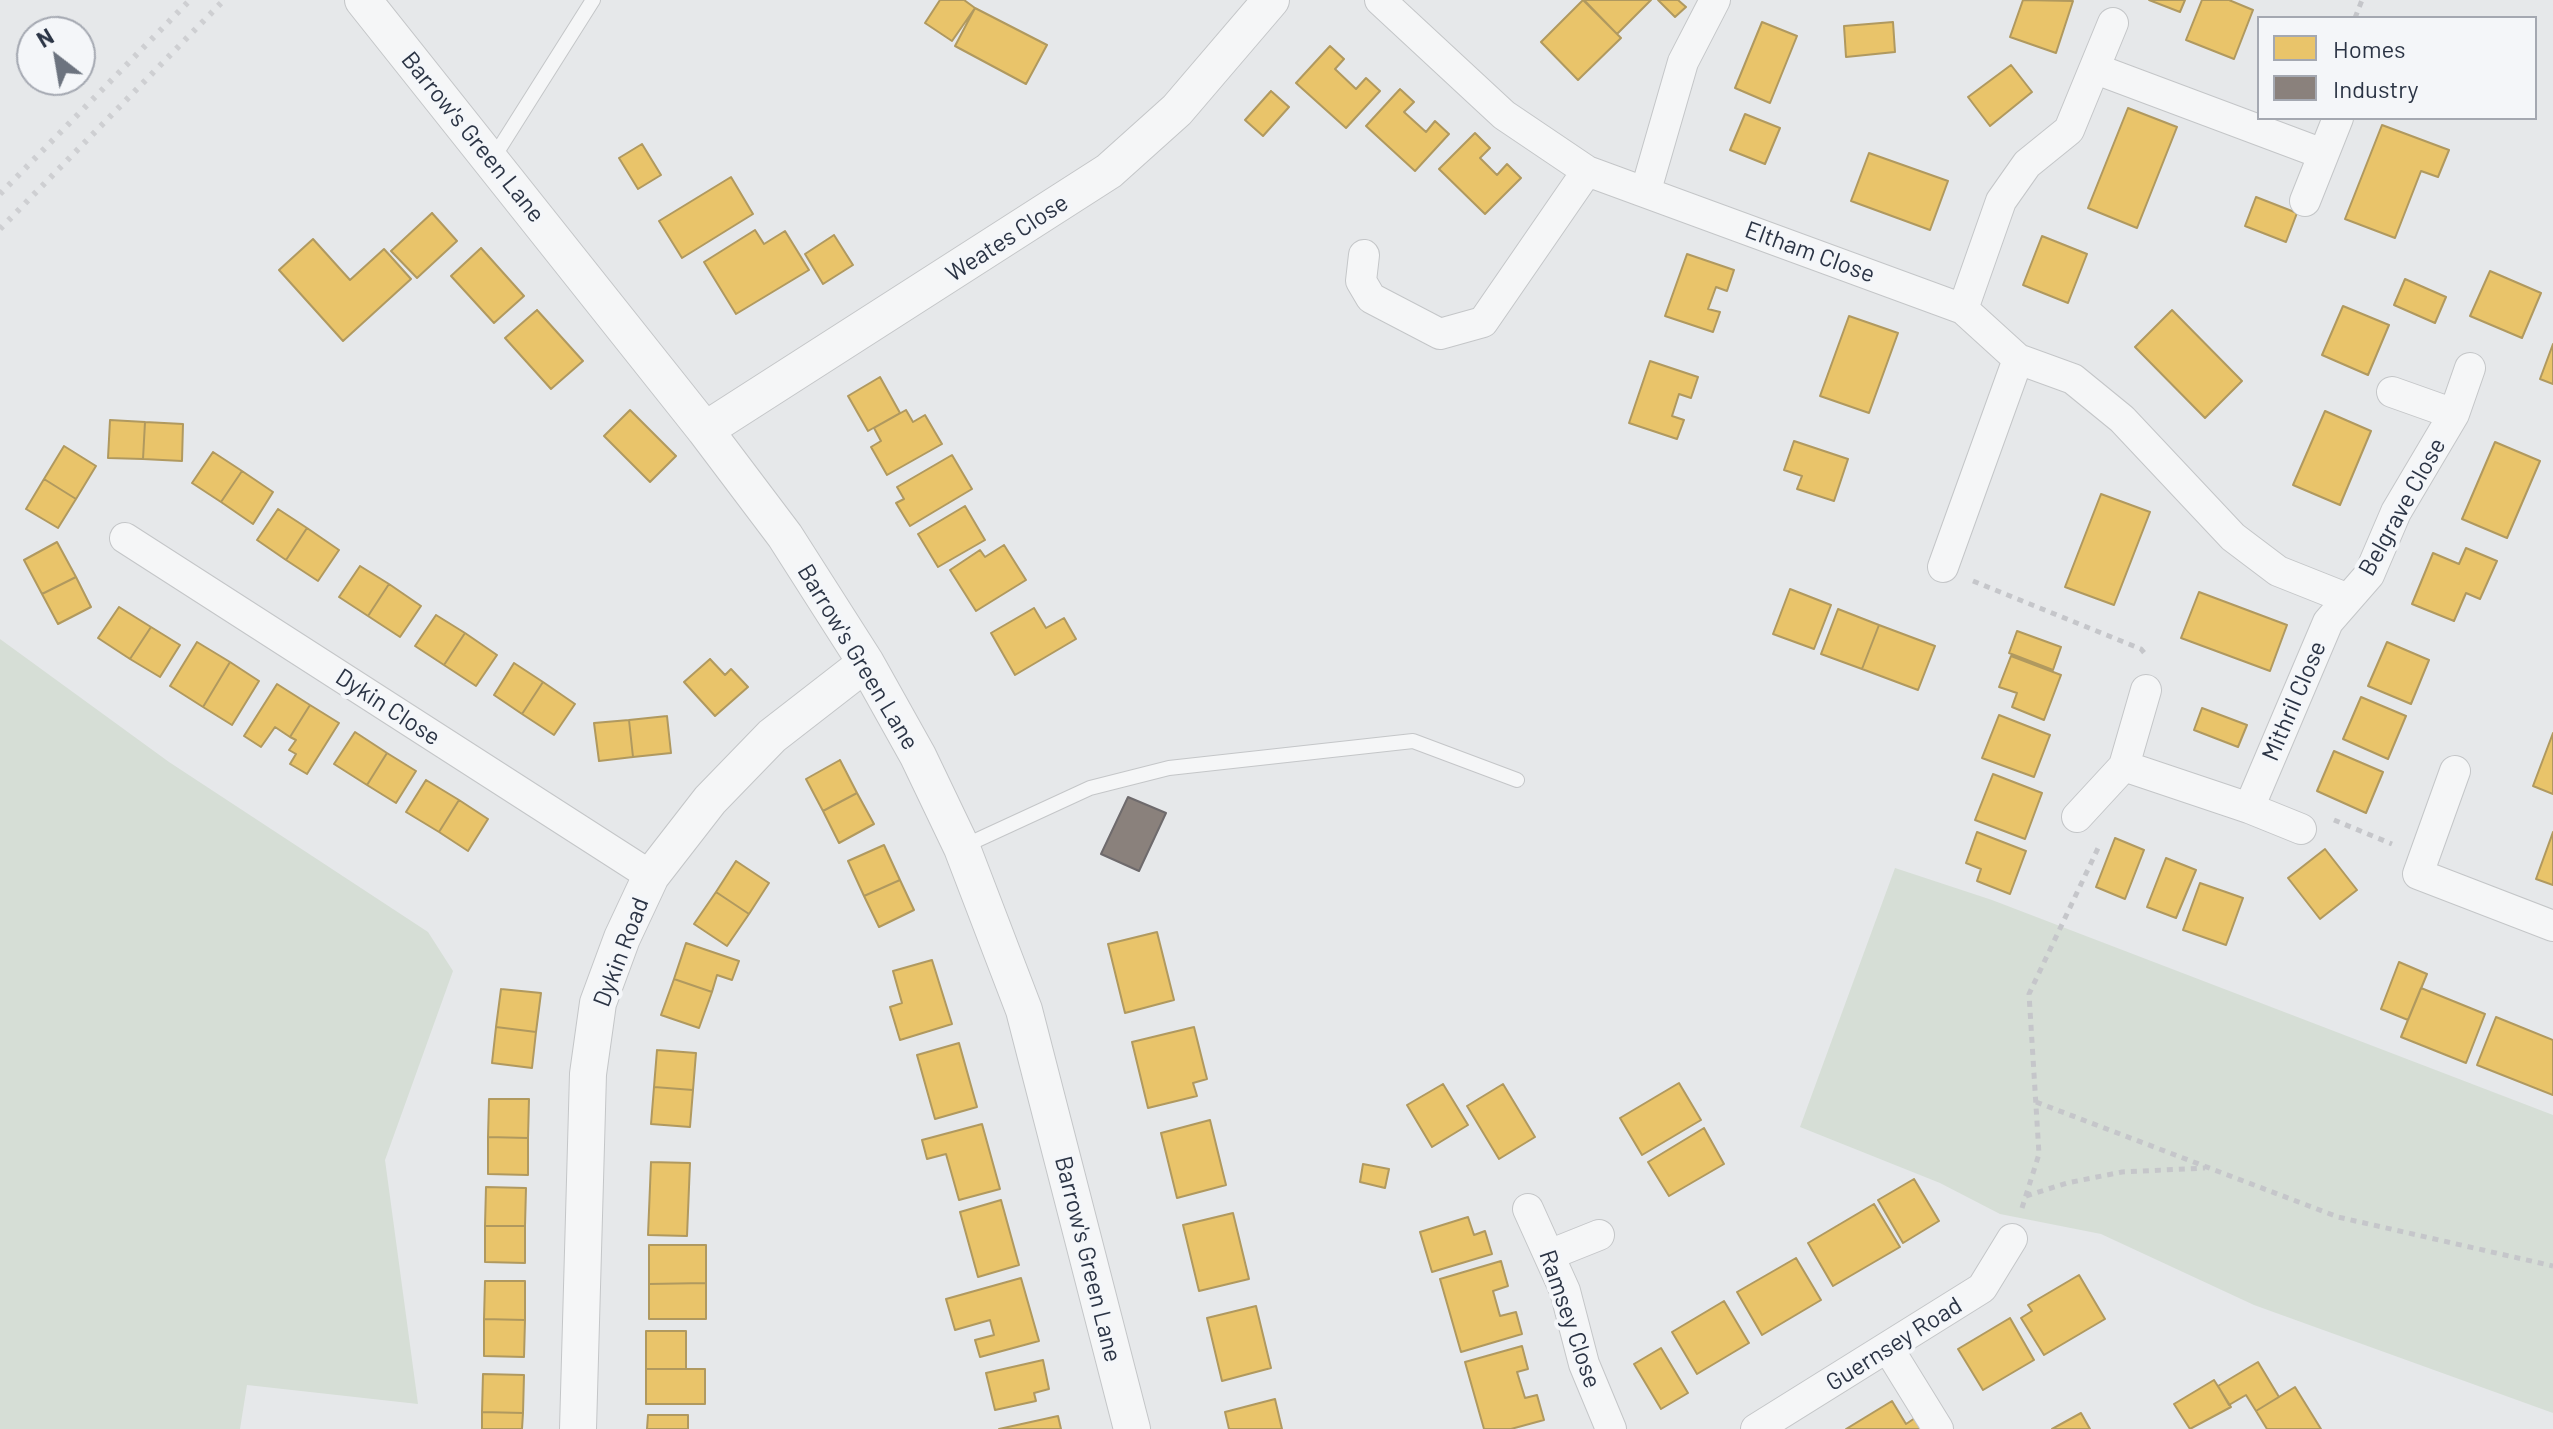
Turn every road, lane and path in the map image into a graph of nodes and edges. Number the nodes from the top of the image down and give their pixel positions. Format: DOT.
graph roads {
  1 [pos="363,0"];
  2 [pos="593,0"];
  3 [pos="1271,0"];
  4 [pos="1380,0"];
  5 [pos="1715,0"];
  6 [pos="2113,23"];
  7 [pos="2096,69"];
  8 [pos="2337,120"];
  9 [pos="2323,154"];
  10 [pos="492,161"];
  11 [pos="1587,171"];
  12 [pos="1646,190"];
  13 [pos="2305,201"];
  14 [pos="1364,255"];
  15 [pos="1963,309"];
  16 [pos="2018,359"];
  17 [pos="2470,368"];
  18 [pos="2392,392"];
  19 [pos="2454,414"];
  20 [pos="705,430"];
  21 [pos="125,538"];
  22 [pos="1943,567"];
  23 [pos="2346,598"];
  24 [pos="866,663"];
  25 [pos="2146,690"];
  26 [pos="2124,766"];
  27 [pos="2455,771"];
  28 [pos="1517,780"];
  29 [pos="2249,808"];
  30 [pos="2077,817"];
  31 [pos="2301,829"];
  32 [pos="962,848"];
  33 [pos="2425,857"];
  34 [pos="651,876"];
  35 [pos="2553,926"];
  36 [pos="2036,1102"];
  37 [pos="2207,1167"];
  38 [pos="2025,1197"];
  39 [pos="1528,1209"];
  40 [pos="1599,1235"];
  41 [pos="2012,1239"];
  42 [pos="1549,1255"];
  43 [pos="2553,1266"];
  44 [pos="1888,1348"];
  45 [pos="578,1429"];
  46 [pos="1132,1429"];
  47 [pos="1611,1429"];
  48 [pos="1756,1429"];
  49 [pos="1938,1429"];
  1 -- 10 [label="street, Barrow's Green Lane"];
  2 -- 10 [label="lane"];
  3 -- 20 [label="street, Weates Close"];
  4 -- 11 [label="street, Eltham Close"];
  5 -- 12 [label="street"];
  6 -- 7 [label="street"];
  7 -- 9 [label="street"];
  7 -- 15 [label="street"];
  8 -- 9 [label="street"];
  9 -- 13 [label="street"];
  10 -- 20 [label="street, Barrow's Green Lane"];
  11 -- 12 [label="street, Eltham Close"];
  11 -- 14 [label="street"];
  12 -- 15 [label="street, Eltham Close"];
  15 -- 16 [label="street, Eltham Close"];
  16 -- 22 [label="street"];
  16 -- 23 [label="street, Eltham Close"];
  17 -- 19 [label="street, Belgrave Close"];
  18 -- 19 [label="street, Belgrave Close"];
  19 -- 23 [label="street, Belgrave Close"];
  20 -- 24 [label="street, Barrow's Green Lane"];
  21 -- 34 [label="street, Dykin Close"];
  22 -- 25 [label="path"];
  23 -- 29 [label="street, Mithril Close"];
  24 -- 32 [label="street, Barrow's Green Lane"];
  24 -- 34 [label="street, Dykin Road"];
  25 -- 26 [label="street"];
  26 -- 29 [label="street"];
  26 -- 30 [label="street"];
  27 -- 33 [label="street"];
  28 -- 32 [label="lane"];
  29 -- 31 [label="street"];
  30 -- 36 [label="path"];
  31 -- 33 [label="path"];
  32 -- 46 [label="street, Barrow's Green Lane"];
  33 -- 35 [label="street"];
  34 -- 45 [label="street, Dykin Road"];
  36 -- 37 [label="path"];
  36 -- 38 [label="path"];
  37 -- 38 [label="path"];
  37 -- 43 [label="path"];
  38 -- 41 [label="path"];
  39 -- 42 [label="street, Ramsey Close"];
  40 -- 42 [label="street"];
  41 -- 44 [label="street, Guernsey Road"];
  42 -- 47 [label="street, Ramsey Close"];
  44 -- 48 [label="street, Guernsey Road"];
  44 -- 49 [label="street"];
}
